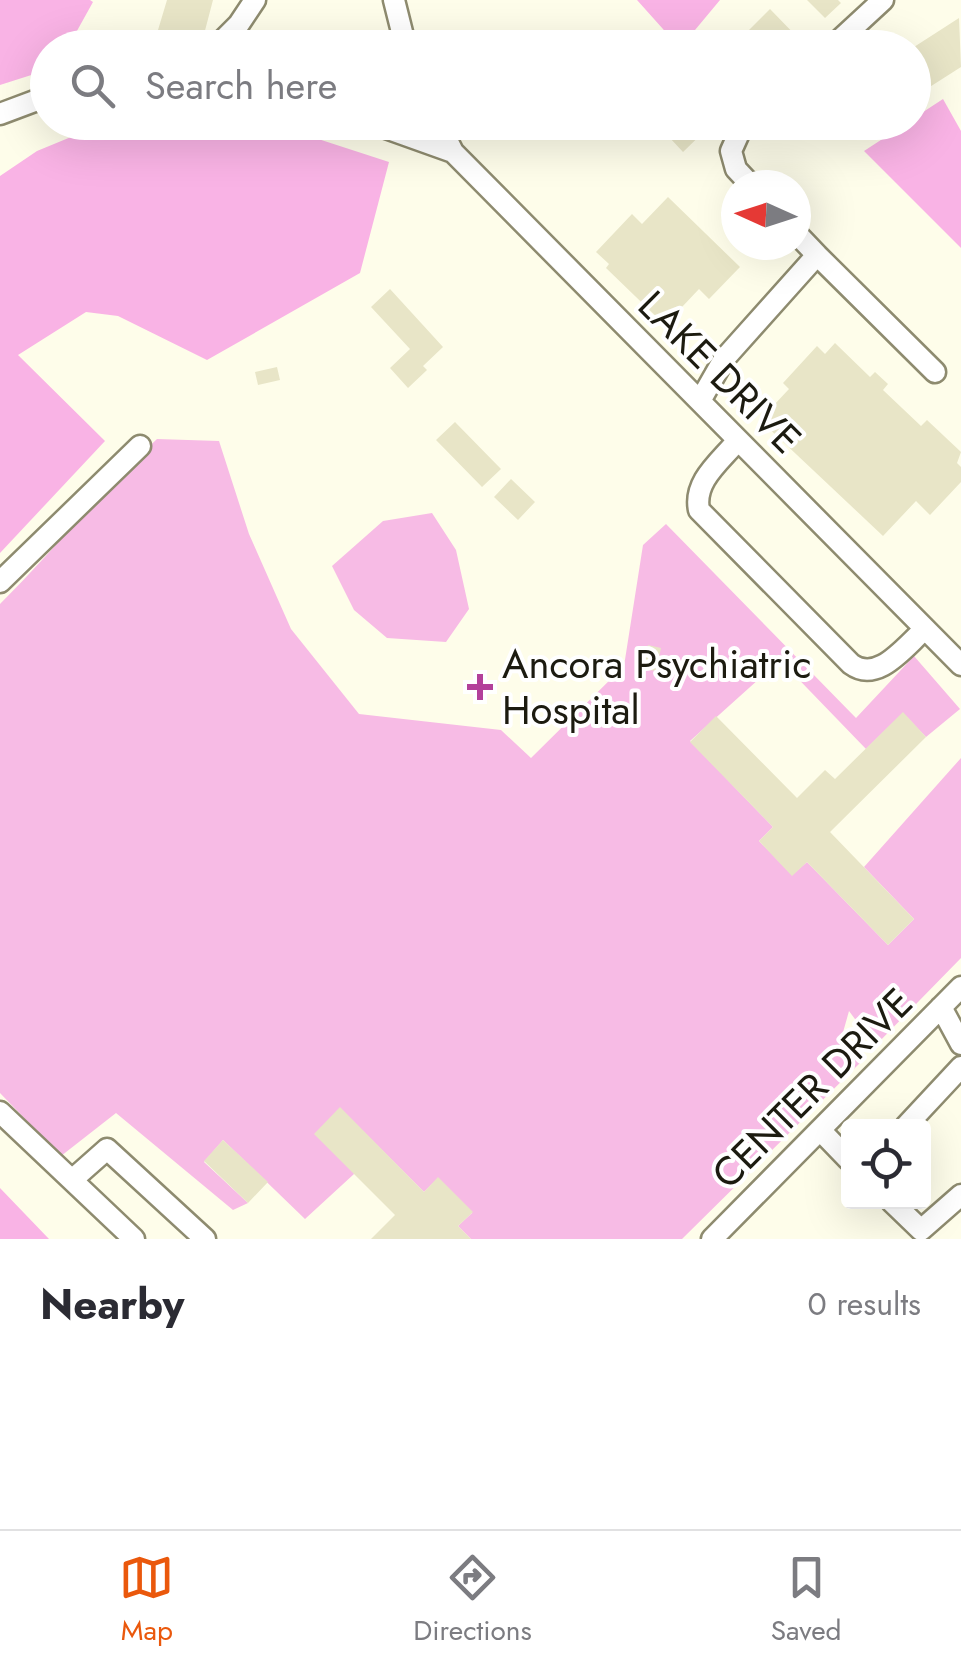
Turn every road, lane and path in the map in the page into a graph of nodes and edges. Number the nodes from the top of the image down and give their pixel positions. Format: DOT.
graph roads {
  1 [pos="255,0"];
  2 [pos="394,0"];
  3 [pos="882,0"];
  4 [pos="234,30"];
  5 [pos="402,30"];
  6 [pos="850,30"];
  7 [pos="30,103"];
  8 [pos="0,114"];
  9 [pos="419,140"];
  10 [pos="447,140"];
  11 [pos="736,140"];
  12 [pos="453,152"];
  13 [pos="737,170"];
  14 [pos="811,249"];
  15 [pos="817,255"];
  16 [pos="935,372"];
  17 [pos="700,401"];
  18 [pos="738,440"];
  19 [pos="140,446"];
  20 [pos="0,582"];
  21 [pos="925,629"];
  22 [pos="961,665"];
  23 [pos="961,987"];
  24 [pos="942,1007"];
  25 [pos="961,1044"];
  26 [pos="961,1066"];
  27 [pos="0,1112"];
  28 [pos="912,1119"];
  29 [pos="820,1130"];
  30 [pos="841,1152"];
  31 [pos="72,1180"];
  32 [pos="961,1195"];
  33 [pos="900,1209"];
  34 [pos="134,1239"];
  35 [pos="204,1239"];
  36 [pos="712,1239"];
  1 -- 4 [label="lane"];
  2 -- 5 [label="lane"];
  3 -- 6 [label="lane"];
  7 -- 8 [label="lane"];
  9 -- 12 [label="lane"];
  10 -- 12 [label="lane, LAKE DRIVE"];
  11 -- 13 [label="lane"];
  12 -- 17 [label="lane, LAKE DRIVE"];
  14 -- 15 [label="lane"];
  15 -- 16 [label="lane"];
  15 -- 17 [label="lane"];
  17 -- 18 [label="lane, LAKE DRIVE"];
  18 -- 21 [label="lane, LAKE DRIVE"];
  18 -- 21 [label="lane"];
  19 -- 20 [label="lane"];
  21 -- 22 [label="lane, LAKE DRIVE"];
  23 -- 24 [label="lane, CENTER DRIVE"];
  24 -- 25 [label="lane"];
  24 -- 29 [label="lane, CENTER DRIVE"];
  26 -- 28 [label="lane"];
  27 -- 31 [label="lane"];
  29 -- 30 [label="lane"];
  29 -- 36 [label="lane, CENTER DRIVE"];
  31 -- 34 [label="lane"];
  31 -- 35 [label="lane"];
  32 -- 33 [label="lane"];
}
